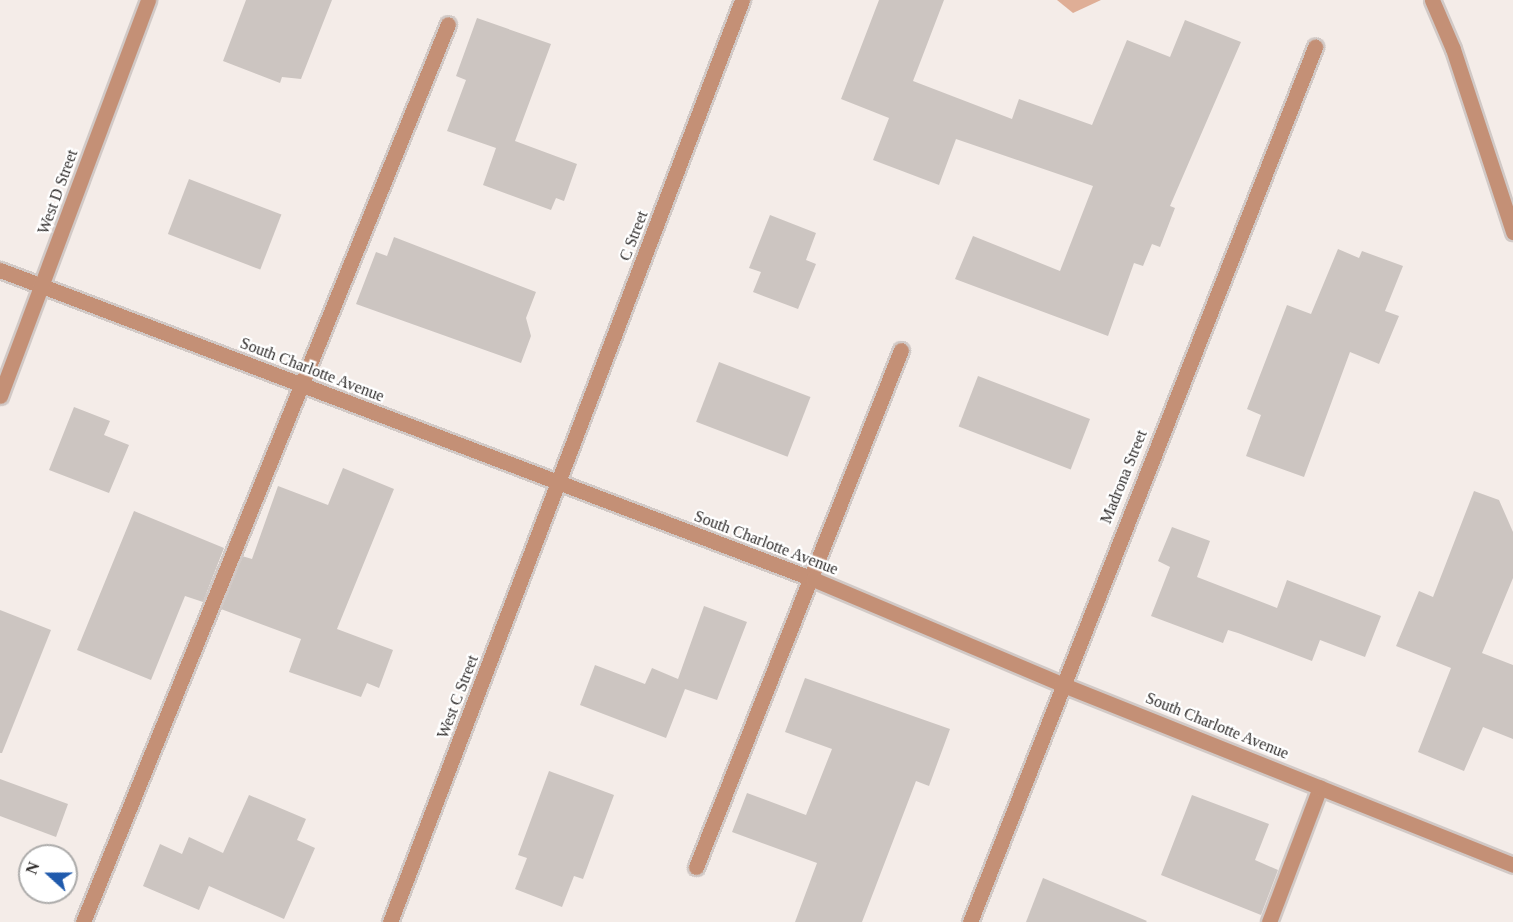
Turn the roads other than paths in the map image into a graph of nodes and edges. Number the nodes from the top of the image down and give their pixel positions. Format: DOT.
graph roads {
  1 [pos="148,0"];
  2 [pos="742,0"];
  3 [pos="1432,0"];
  4 [pos="448,24"];
  5 [pos="1315,47"];
  6 [pos="1513,232"];
  7 [pos="0,270"];
  8 [pos="43,286"];
  9 [pos="901,350"];
  10 [pos="299,385"];
  11 [pos="0,396"];
  12 [pos="560,485"];
  13 [pos="813,579"];
  14 [pos="1061,684"];
  15 [pos="1320,788"];
  16 [pos="1513,865"];
  17 [pos="696,867"];
  18 [pos="83,922"];
  19 [pos="390,922"];
  20 [pos="970,922"];
  21 [pos="1269,922"];
  1 -- 8 [label="street, West D Street"];
  2 -- 12 [label="street, C Street"];
  3 -- 6 [label="street"];
  4 -- 10 [label="street"];
  5 -- 14 [label="street, Madrona Street"];
  7 -- 8 [label="street, South Charlotte Avenue"];
  8 -- 10 [label="street, South Charlotte Avenue"];
  8 -- 11 [label="street, West D Street"];
  9 -- 13 [label="street"];
  10 -- 12 [label="street, South Charlotte Avenue"];
  10 -- 18 [label="street"];
  12 -- 13 [label="street, South Charlotte Avenue"];
  12 -- 19 [label="street, West C Street"];
  13 -- 14 [label="street, South Charlotte Avenue"];
  13 -- 17 [label="street"];
  14 -- 15 [label="street, South Charlotte Avenue"];
  14 -- 20 [label="street, Madrona Street"];
  15 -- 16 [label="street, South Charlotte Avenue"];
  15 -- 21 [label="street"];
}
